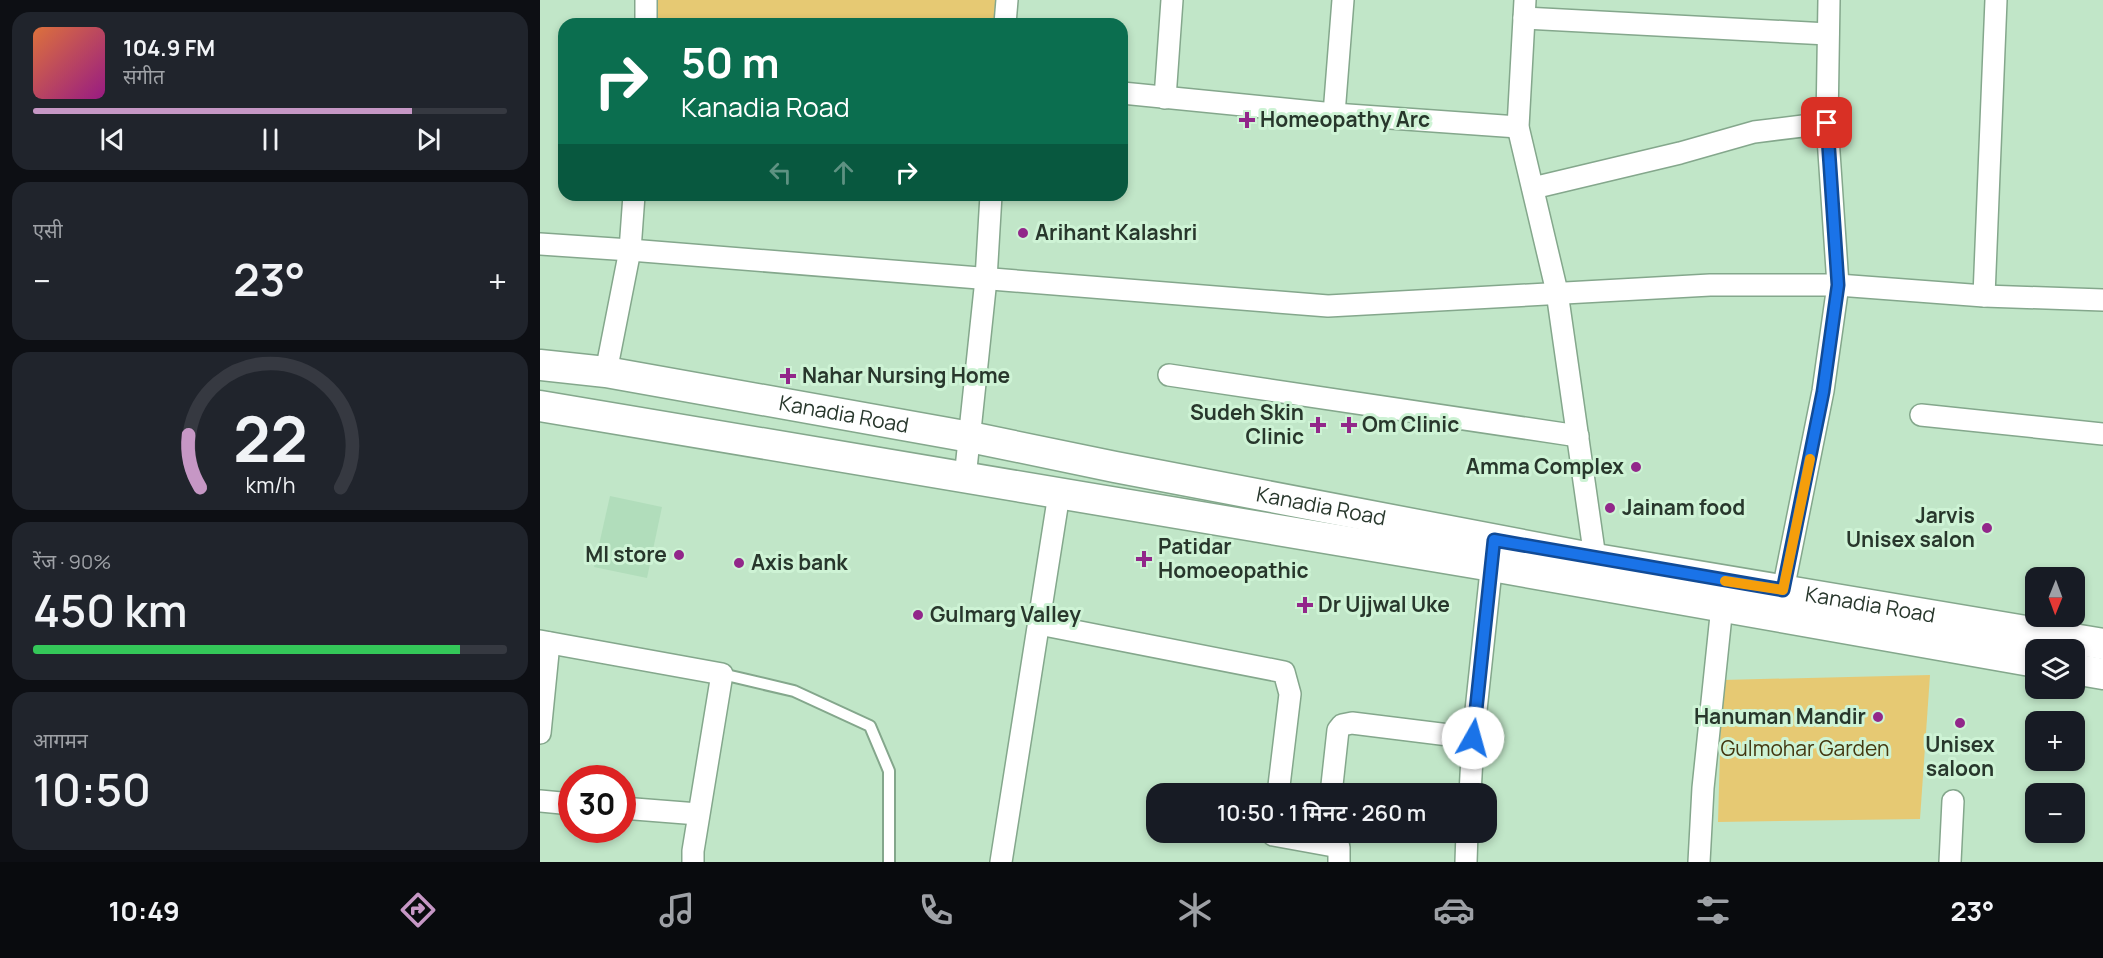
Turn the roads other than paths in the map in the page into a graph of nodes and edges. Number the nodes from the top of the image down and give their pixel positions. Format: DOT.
graph roads {
  1 [pos="646,0"];
  2 [pos="1007,0"];
  3 [pos="1173,0"];
  4 [pos="1343,0"];
  5 [pos="1829,0"];
  6 [pos="1996,0"];
  7 [pos="1525,9"];
  8 [pos="646,18"];
  9 [pos="1006,18"];
  10 [pos="1828,34"];
  11 [pos="1128,94"];
  12 [pos="1165,98"];
  13 [pos="1334,114"];
  14 [pos="1827,123"];
  15 [pos="1518,127"];
  16 [pos="1533,188"];
  17 [pos="634,201"];
  18 [pos="992,201"];
  19 [pos="540,244"];
  20 [pos="630,249"];
  21 [pos="986,279"];
  22 [pos="1838,285"];
  23 [pos="1557,292"];
  24 [pos="1984,296"];
  25 [pos="2103,300"];
  26 [pos="540,364"];
  27 [pos="606,372"];
  28 [pos="1168,375"];
  29 [pos="540,406"];
  30 [pos="1921,415"];
  31 [pos="2103,434"];
  32 [pos="1578,436"];
  33 [pos="970,437"];
  34 [pos="965,478"];
  35 [pos="1059,494"];
  36 [pos="1493,553"];
  37 [pos="1597,572"];
  38 [pos="1783,590"];
  39 [pos="1722,606"];
  40 [pos="1039,624"];
  41 [pos="545,642"];
  42 [pos="2103,644"];
  43 [pos="2025,660"];
  44 [pos="2085,671"];
  45 [pos="722,674"];
  46 [pos="2103,674"];
  47 [pos="540,733"];
  48 [pos="1473,738"];
  49 [pos="1279,783"];
  50 [pos="1332,783"];
  51 [pos="1471,783"];
  52 [pos="540,801"];
  53 [pos="1953,801"];
  54 [pos="558,803"];
  55 [pos="636,809"];
  56 [pos="699,814"];
  57 [pos="1317,843"];
  58 [pos="1467,843"];
  59 [pos="693,862"];
  60 [pos="889,862"];
  61 [pos="1001,862"];
  62 [pos="1339,862"];
  63 [pos="1466,862"];
  64 [pos="1699,862"];
  65 [pos="1950,862"];
  1 -- 8 [label="street"];
  2 -- 9 [label="street"];
  3 -- 12 [label="street"];
  4 -- 13 [label="street"];
  5 -- 10 [label="street"];
  6 -- 24 [label="street"];
  7 -- 10 [label="street"];
  7 -- 15 [label="street"];
  10 -- 14 [label="street"];
  11 -- 12 [label="street"];
  12 -- 13 [label="street"];
  13 -- 15 [label="street"];
  14 -- 16 [label="street"];
  14 -- 22 [label="street"];
  15 -- 16 [label="street"];
  16 -- 23 [label="street"];
  17 -- 20 [label="street"];
  18 -- 21 [label="street"];
  19 -- 20 [label="street"];
  20 -- 21 [label="street"];
  20 -- 27 [label="street"];
  21 -- 23 [label="street"];
  21 -- 33 [label="street"];
  22 -- 23 [label="street"];
  22 -- 24 [label="street"];
  22 -- 38 [label="street"];
  23 -- 32 [label="street"];
  24 -- 25 [label="street"];
  26 -- 27 [label="main road, Kanadia Road"];
  27 -- 33 [label="main road, Kanadia Road"];
  28 -- 32 [label="street"];
  29 -- 34 [label="main road"];
  30 -- 31 [label="street"];
  32 -- 37 [label="street"];
  33 -- 34 [label="street"];
  33 -- 36 [label="main road, Kanadia Road"];
  34 -- 35 [label="main road"];
  35 -- 36 [label="main road"];
  35 -- 40 [label="street"];
  36 -- 37 [label="main road, Kanadia Road"];
  36 -- 48 [label="street"];
  37 -- 38 [label="main road, Kanadia Road"];
  37 -- 39 [label="main road"];
  38 -- 42 [label="main road, Kanadia Road"];
  39 -- 43 [label="main road"];
  39 -- 64 [label="street"];
  40 -- 49 [label="street"];
  40 -- 61 [label="street"];
  41 -- 45 [label="street"];
  41 -- 47 [label="street"];
  44 -- 46 [label="main road"];
  45 -- 56 [label="street"];
  45 -- 60 [label="lane"];
  48 -- 50 [label="street"];
  48 -- 51 [label="street"];
  52 -- 54 [label="street"];
  53 -- 65 [label="street"];
  55 -- 56 [label="street"];
  56 -- 59 [label="street"];
  57 -- 62 [label="street"];
  58 -- 63 [label="street"];
}
